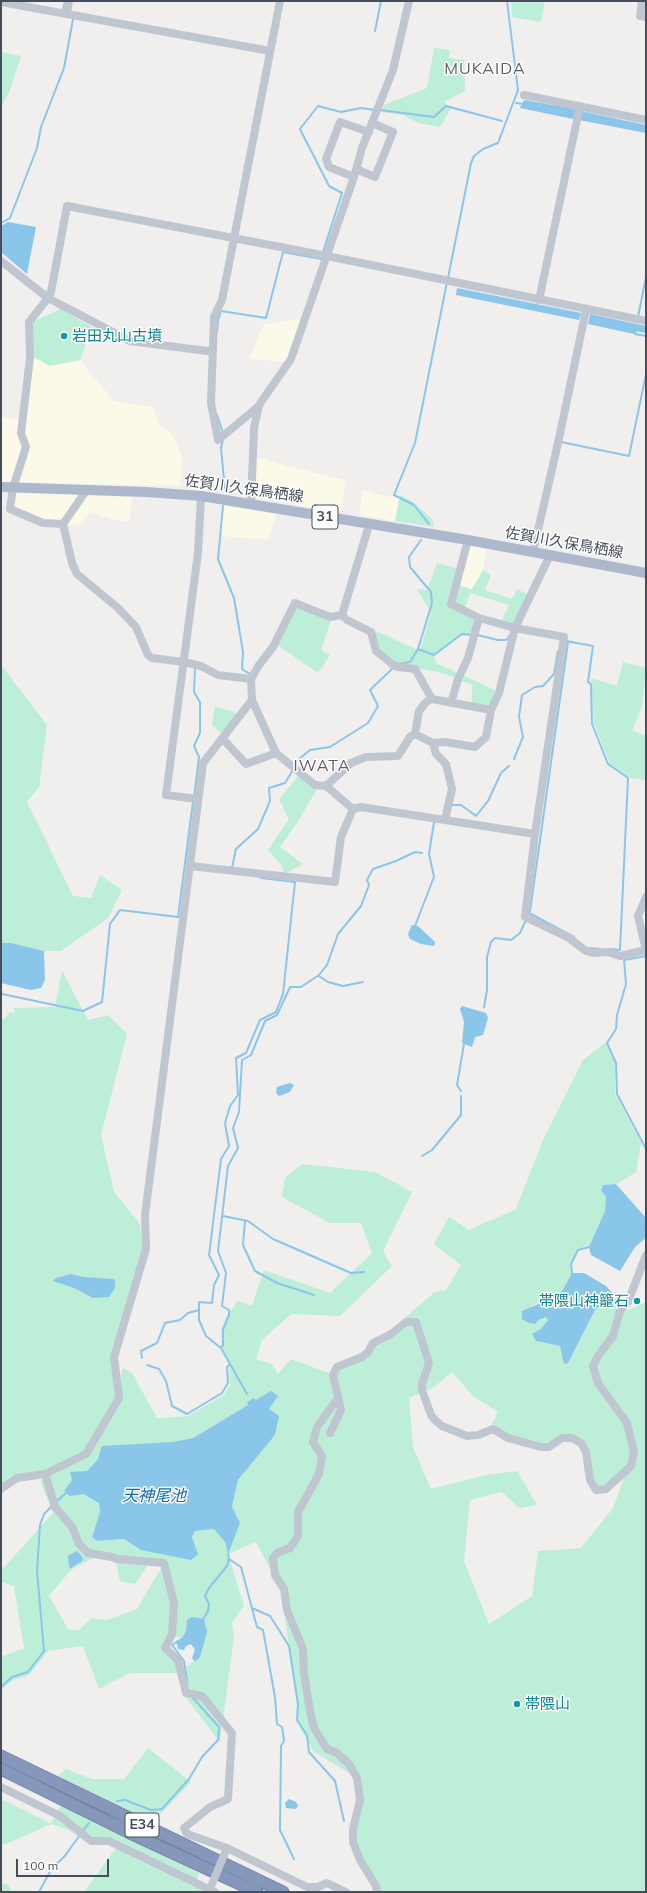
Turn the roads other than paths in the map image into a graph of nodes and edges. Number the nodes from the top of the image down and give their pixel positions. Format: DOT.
graph roads {
  1 [pos="69,1"];
  2 [pos="280,1"];
  3 [pos="409,1"];
  4 [pos="642,1"];
  5 [pos="1,2"];
  6 [pos="67,13"];
  7 [pos="646,17"];
  8 [pos="270,51"];
  9 [pos="524,95"];
  10 [pos="580,106"];
  11 [pos="646,120"];
  12 [pos="372,123"];
  13 [pos="369,132"];
  14 [pos="355,173"];
  15 [pos="235,237"];
  16 [pos="323,255"];
  17 [pos="1,261"];
  18 [pos="48,298"];
  19 [pos="539,300"];
  20 [pos="586,310"];
  21 [pos="646,321"];
  22 [pos="212,350"];
  23 [pos="259,405"];
  24 [pos="1,488"];
  25 [pos="13,488"];
  26 [pos="86,491"];
  27 [pos="201,496"];
  28 [pos="251,504"];
  29 [pos="63,524"];
  30 [pos="369,525"];
  31 [pos="468,540"];
  32 [pos="533,552"];
  33 [pos="550,555"];
  34 [pos="646,573"];
  35 [pos="342,615"];
  36 [pos="479,618"];
  37 [pos="518,629"];
  38 [pos="184,662"];
  39 [pos="249,679"];
  40 [pos="432,699"];
  41 [pos="252,700"];
  42 [pos="451,703"];
  43 [pos="491,710"];
  44 [pos="415,734"];
  45 [pos="224,739"];
  46 [pos="433,743"];
  47 [pos="276,753"];
  48 [pos="326,786"];
  49 [pos="194,799"];
  50 [pos="353,809"];
  51 [pos="445,820"];
  52 [pos="535,834"];
  53 [pos="190,866"];
  54 [pos="646,897"];
  55 [pos="646,950"];
  56 [pos="646,1255"];
  57 [pos="338,1398"];
  58 [pos="330,1433"];
  59 [pos="45,1474"];
  60 [pos="1,1489"];
  61 [pos="1,1756"];
  62 [pos="1,1769"];
  63 [pos="1,1787"];
  64 [pos="227,1848"];
  65 [pos="212,1890"];
  66 [pos="257,1892"];
  67 [pos="283,1892"];
  68 [pos="346,1892"];
  69 [pos="377,1892"];
  1 -- 6 [label="street"];
  2 -- 8 [label="street"];
  3 -- 12 [label="street"];
  4 -- 7 [label="street"];
  5 -- 6 [label="street"];
  6 -- 8 [label="street"];
  8 -- 15 [label="street"];
  9 -- 10 [label="street"];
  10 -- 11 [label="street"];
  10 -- 19 [label="street"];
  12 -- 13 [label="street"];
  12 -- 14 [label="street"];
  13 -- 14 [label="street"];
  13 -- 14 [label="street"];
  14 -- 16 [label="street"];
  15 -- 16 [label="street"];
  15 -- 18 [label="street"];
  15 -- 22 [label="street"];
  16 -- 19 [label="street"];
  16 -- 23 [label="street"];
  17 -- 18 [label="street"];
  18 -- 22 [label="street"];
  18 -- 25 [label="street"];
  19 -- 20 [label="street"];
  20 -- 21 [label="street"];
  20 -- 32 [label="street"];
  22 -- 23 [label="street"];
  23 -- 28 [label="street"];
  24 -- 25 [label="main road, 佐賀川久保鳥栖線 / 31"];
  25 -- 26 [label="main road, 佐賀川久保鳥栖線 / 31"];
  25 -- 29 [label="street"];
  26 -- 27 [label="main road, 佐賀川久保鳥栖線 / 31"];
  26 -- 29 [label="street"];
  27 -- 28 [label="main road, 佐賀川久保鳥栖線 / 31"];
  27 -- 38 [label="street"];
  28 -- 30 [label="main road, 佐賀川久保鳥栖線 / 31"];
  29 -- 38 [label="street"];
  30 -- 31 [label="main road, 佐賀川久保鳥栖線 / 31"];
  30 -- 35 [label="street"];
  31 -- 32 [label="main road, 佐賀川久保鳥栖線 / 31"];
  31 -- 36 [label="street"];
  32 -- 33 [label="main road, 佐賀川久保鳥栖線 / 31"];
  33 -- 34 [label="main road, 佐賀川久保鳥栖線 / 31"];
  33 -- 37 [label="street"];
  35 -- 39 [label="street"];
  35 -- 40 [label="street"];
  36 -- 37 [label="street"];
  36 -- 42 [label="street"];
  37 -- 43 [label="street"];
  37 -- 52 [label="street"];
  38 -- 39 [label="street"];
  38 -- 49 [label="street"];
  39 -- 41 [label="street"];
  40 -- 42 [label="street"];
  40 -- 44 [label="street"];
  41 -- 45 [label="street"];
  41 -- 47 [label="street"];
  42 -- 43 [label="street"];
  43 -- 46 [label="street"];
  44 -- 46 [label="street"];
  44 -- 48 [label="street"];
  45 -- 47 [label="street"];
  45 -- 49 [label="street"];
  46 -- 51 [label="street"];
  47 -- 48 [label="street"];
  48 -- 50 [label="street"];
  49 -- 53 [label="street"];
  50 -- 51 [label="street"];
  50 -- 53 [label="street"];
  51 -- 52 [label="street"];
  52 -- 55 [label="street"];
  53 -- 59 [label="street"];
  54 -- 55 [label="street"];
  56 -- 57 [label="street"];
  57 -- 58 [label="street"];
  57 -- 69 [label="street"];
  59 -- 60 [label="street"];
  59 -- 64 [label="street"];
  61 -- 67 [label="highway, E34"];
  62 -- 66 [label="highway, E34"];
  63 -- 65 [label="street"];
  64 -- 65 [label="street, bridge"];
  64 -- 68 [label="street"];
}
